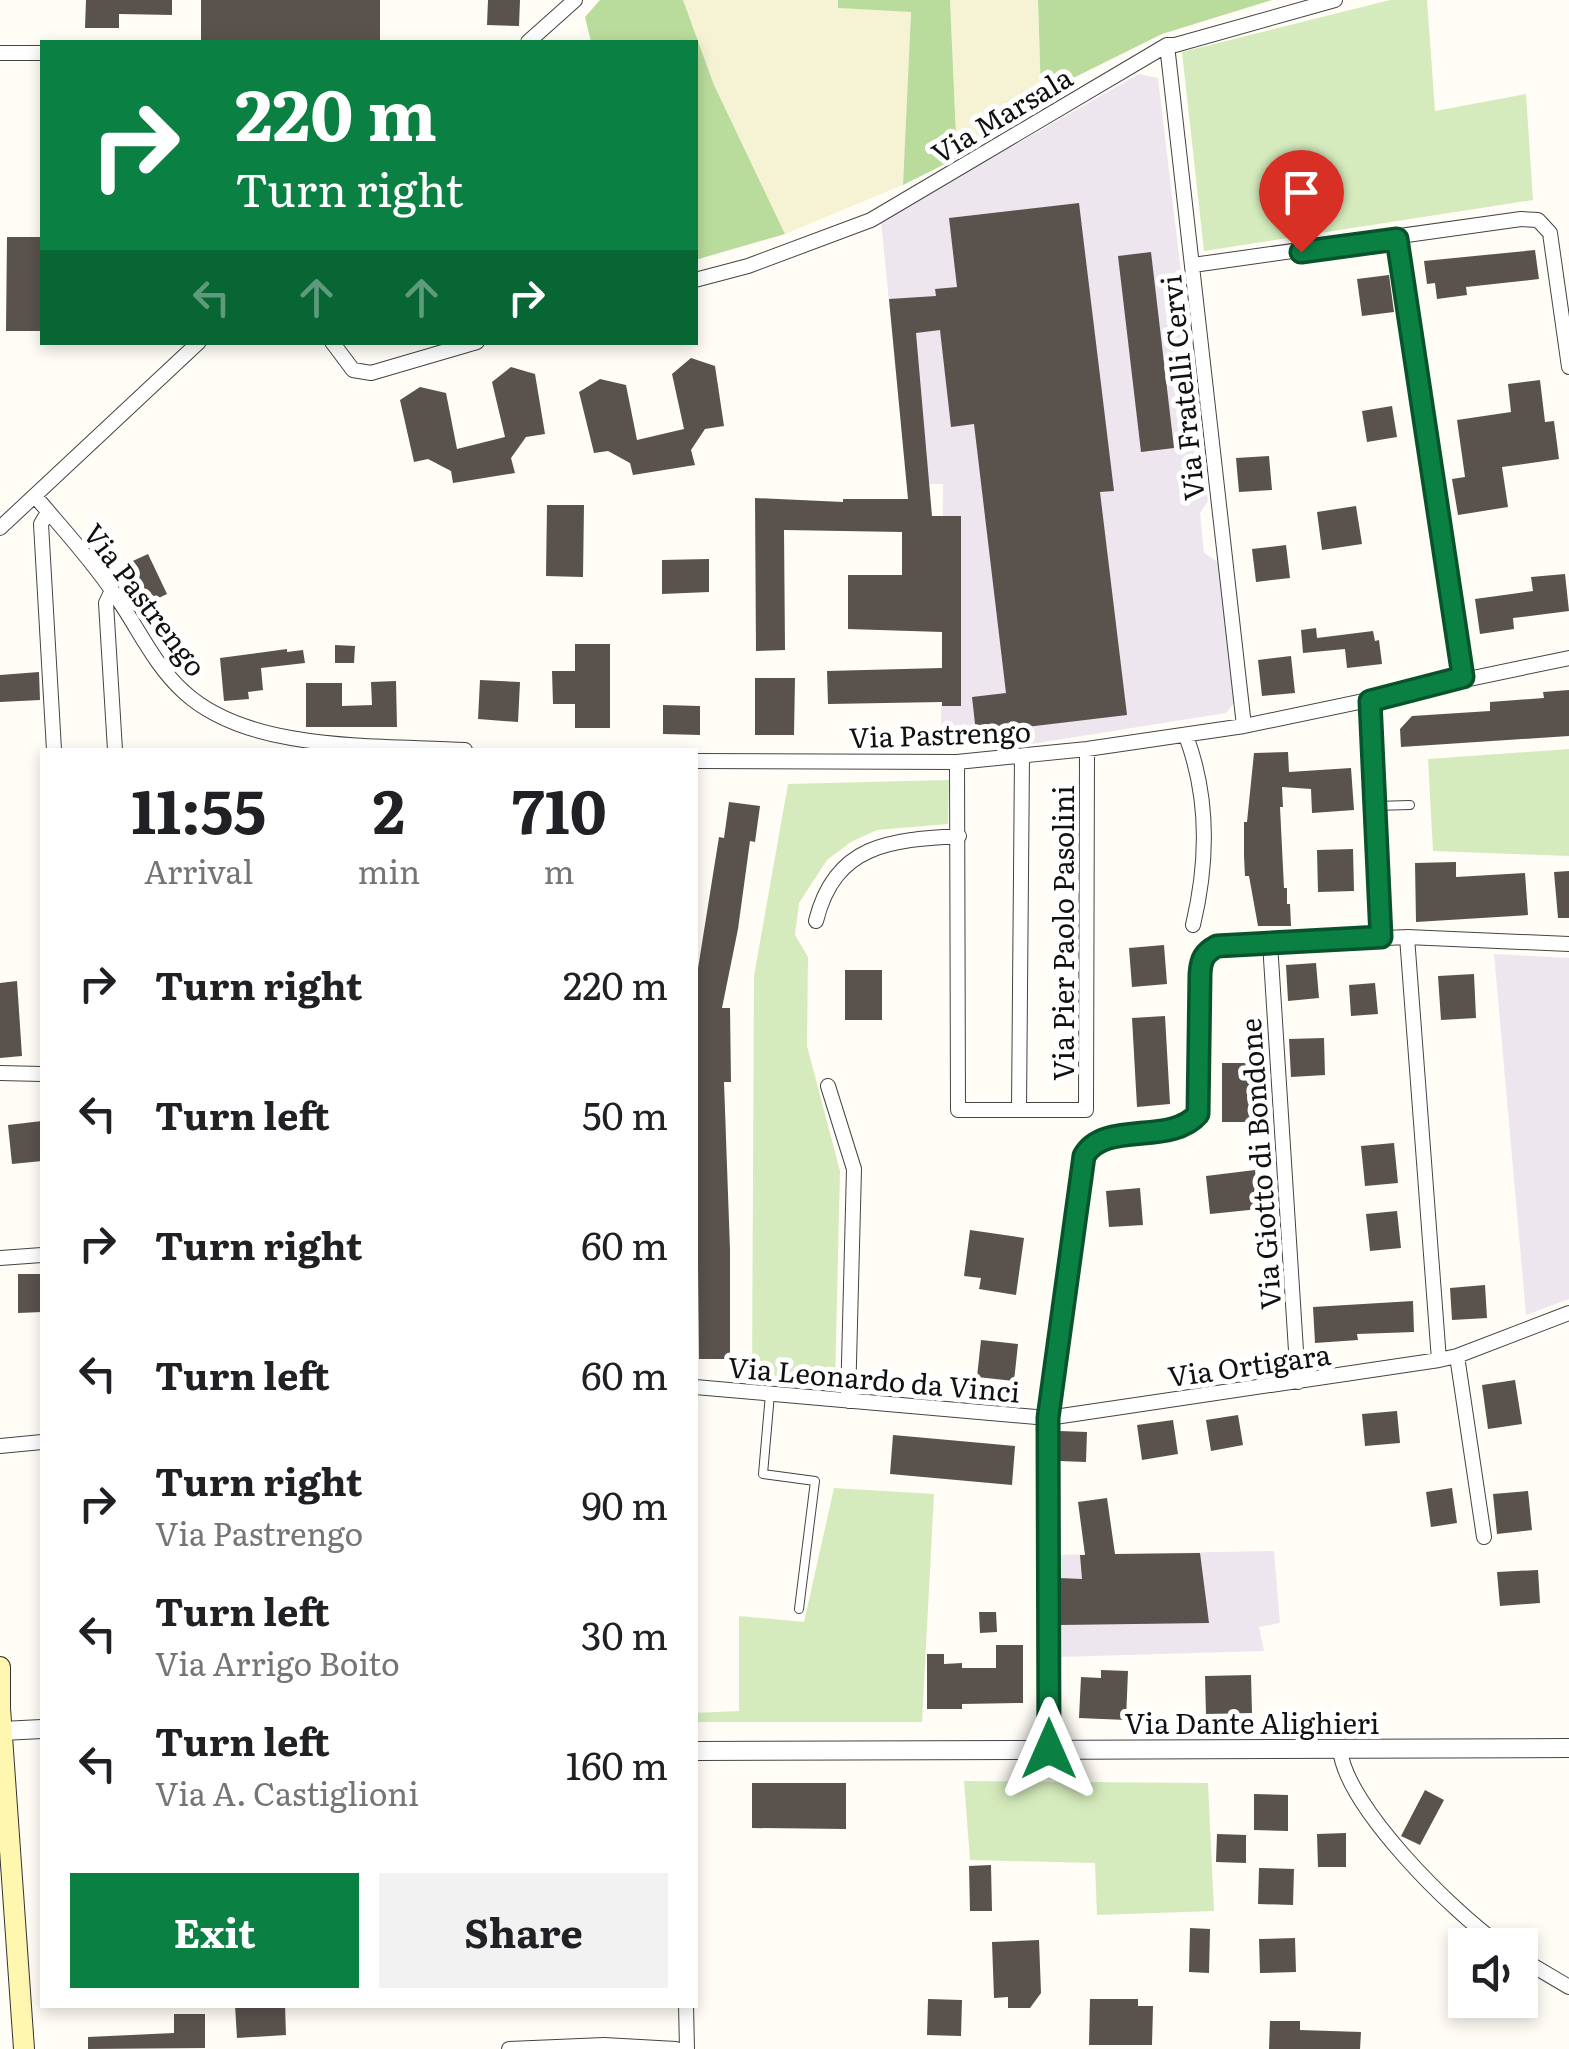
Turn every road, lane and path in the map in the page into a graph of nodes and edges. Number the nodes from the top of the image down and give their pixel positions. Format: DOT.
graph roads {
  1 [pos="575,0"];
  2 [pos="1335,0"];
  3 [pos="530,40"];
  4 [pos="1167,44"];
  5 [pos="0,53"];
  6 [pos="40,53"];
  7 [pos="1397,239"];
  8 [pos="1193,265"];
  9 [pos="698,279"];
  10 [pos="196,345"];
  11 [pos="334,345"];
  12 [pos="467,345"];
  13 [pos="1569,367"];
  14 [pos="35,496"];
  15 [pos="48,512"];
  16 [pos="0,528"];
  17 [pos="112,590"];
  18 [pos="1569,658"];
  19 [pos="1463,677"];
  20 [pos="1370,701"];
  21 [pos="1244,726"];
  22 [pos="1186,736"];
  23 [pos="54,748"];
  24 [pos="114,748"];
  25 [pos="431,748"];
  26 [pos="1087,749"];
  27 [pos="1022,756"];
  28 [pos="698,761"];
  29 [pos="957,762"];
  30 [pos="1410,804"];
  31 [pos="1375,806"];
  32 [pos="959,836"];
  33 [pos="816,922"];
  34 [pos="1193,925"];
  35 [pos="1381,937"];
  36 [pos="1407,937"];
  37 [pos="1270,943"];
  38 [pos="1569,944"];
  39 [pos="0,1073"];
  40 [pos="40,1074"];
  41 [pos="828,1086"];
  42 [pos="1020,1110"];
  43 [pos="40,1255"];
  44 [pos="0,1258"];
  45 [pos="1569,1313"];
  46 [pos="1458,1356"];
  47 [pos="1439,1360"];
  48 [pos="1298,1382"];
  49 [pos="698,1388"];
  50 [pos="770,1394"];
  51 [pos="848,1401"];
  52 [pos="1048,1418"];
  53 [pos="40,1442"];
  54 [pos="0,1446"];
  55 [pos="1484,1537"];
  56 [pos="799,1610"];
  57 [pos="0,1667"];
  58 [pos="0,1707"];
  59 [pos="40,1729"];
  60 [pos="1,1731"];
  61 [pos="1569,1748"];
  62 [pos="1049,1749"];
  63 [pos="1340,1749"];
  64 [pos="698,1752"];
  65 [pos="1478,1928"];
  66 [pos="1538,1969"];
  67 [pos="1569,1987"];
  68 [pos="686,2008"];
  69 [pos="24,2049"];
  70 [pos="510,2049"];
  71 [pos="676,2049"];
  72 [pos="687,2049"];
  1 -- 3 [label="street"];
  2 -- 4 [label="street, Via Marsala"];
  4 -- 8 [label="street, Via Fratelli Cervi"];
  4 -- 9 [label="street, Via Marsala"];
  5 -- 6 [label="street"];
  7 -- 8 [label="street"];
  7 -- 13 [label="street"];
  7 -- 19 [label="street"];
  8 -- 21 [label="street, Via Fratelli Cervi"];
  10 -- 14 [label="street"];
  11 -- 12 [label="street"];
  14 -- 15 [label="street, Via Pastrengo"];
  14 -- 16 [label="street"];
  15 -- 17 [label="street, Via Pastrengo"];
  15 -- 23 [label="street"];
  17 -- 24 [label="street"];
  17 -- 25 [label="street, Via Pastrengo"];
  18 -- 19 [label="street, Via Pastrengo"];
  19 -- 20 [label="street, Via Pastrengo"];
  20 -- 21 [label="street, Via Pastrengo"];
  20 -- 31 [label="street"];
  21 -- 22 [label="street, Via Pastrengo"];
  22 -- 26 [label="street, Via Pastrengo"];
  22 -- 34 [label="street"];
  26 -- 27 [label="street, Via Pastrengo"];
  26 -- 42 [label="street, Via Pier Paolo Pasolini"];
  27 -- 29 [label="street, Via Pastrengo"];
  27 -- 42 [label="street, Via Pier Paolo Pasolini"];
  28 -- 29 [label="street, Via Pastrengo"];
  29 -- 32 [label="street, Via Pier Paolo Pasolini"];
  30 -- 31 [label="lane"];
  31 -- 35 [label="street"];
  32 -- 33 [label="street"];
  32 -- 42 [label="street, Via Pier Paolo Pasolini"];
  35 -- 36 [label="street"];
  35 -- 37 [label="street"];
  36 -- 38 [label="street"];
  36 -- 47 [label="street"];
  37 -- 48 [label="street, Via Giotto di Bondone"];
  37 -- 52 [label="street"];
  39 -- 40 [label="street"];
  41 -- 51 [label="street"];
  43 -- 44 [label="street"];
  45 -- 46 [label="street, Via Ortigara"];
  46 -- 47 [label="street, Via Ortigara"];
  46 -- 55 [label="street"];
  47 -- 48 [label="street, Via Ortigara"];
  48 -- 52 [label="street, Via Ortigara"];
  49 -- 50 [label="street, Via Leonardo da Vinci"];
  50 -- 51 [label="street, Via Leonardo da Vinci"];
  50 -- 56 [label="lane"];
  51 -- 52 [label="street, Via Leonardo da Vinci"];
  52 -- 62 [label="street"];
  53 -- 54 [label="street"];
  57 -- 58 [label="main road"];
  58 -- 60 [label="main road"];
  59 -- 60 [label="street"];
  60 -- 69 [label="main road"];
  61 -- 63 [label="street, Via Dante Alighieri"];
  62 -- 63 [label="street, Via Dante Alighieri"];
  62 -- 64 [label="street, Via Dante Alighieri"];
  63 -- 65 [label="street"];
  66 -- 67 [label="street"];
  68 -- 72 [label="street"];
  70 -- 71 [label="street"];
}
